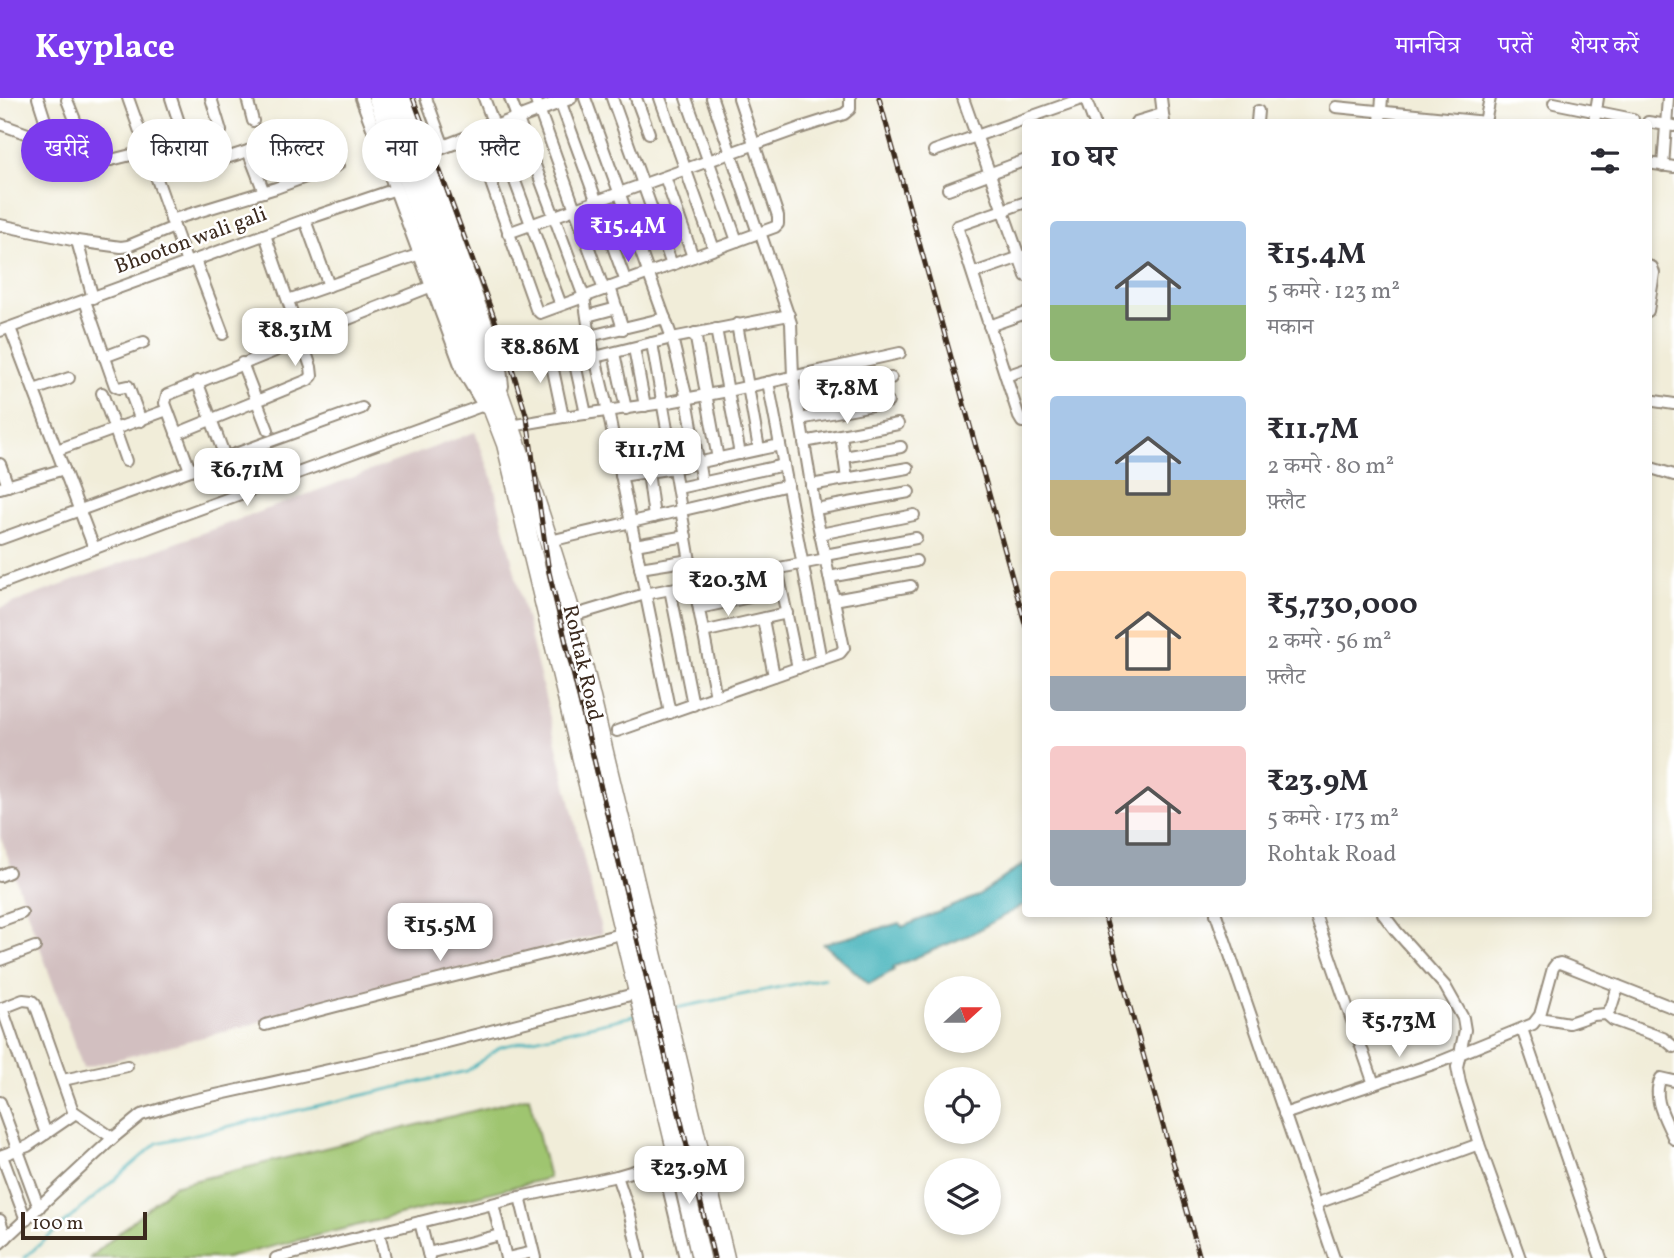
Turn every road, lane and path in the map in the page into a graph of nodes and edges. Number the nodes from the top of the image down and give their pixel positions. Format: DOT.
graph roads {
  1 [pos="38,98"];
  2 [pos="128,98"];
  3 [pos="171,98"];
  4 [pos="211,98"];
  5 [pos="247,98"];
  6 [pos="362,98"];
  7 [pos="378,98"];
  8 [pos="392,98"];
  9 [pos="405,98"];
  10 [pos="426,98"];
  11 [pos="484,98"];
  12 [pos="510,98"];
  13 [pos="584,98"];
  14 [pos="612,98"];
  15 [pos="636,98"];
  16 [pos="660,98"];
  17 [pos="686,98"];
  18 [pos="712,98"];
  19 [pos="738,98"];
  20 [pos="850,98"];
  21 [pos="963,98"];
  22 [pos="1084,98"];
  23 [pos="1161,98"];
  24 [pos="1382,98"];
  25 [pos="1490,98"];
  26 [pos="1598,98"];
  27 [pos="1668,98"];
  28 [pos="563,99"];
  29 [pos="67,100"];
  30 [pos="1554,103"];
  31 [pos="537,104"];
  32 [pos="1336,107"];
  33 [pos="1381,117"];
  34 [pos="1595,117"];
  35 [pos="517,118"];
  36 [pos="1163,118"];
  37 [pos="45,119"];
  38 [pos="75,119"];
  39 [pos="136,119"];
  40 [pos="178,119"];
  41 [pos="217,119"];
  42 [pos="252,119"];
  43 [pos="412,119"];
  44 [pos="492,119"];
  45 [pos="1024,119"];
  46 [pos="1093,119"];
  47 [pos="1423,119"];
  48 [pos="1486,119"];
  49 [pos="1633,119"];
  50 [pos="1022,120"];
  51 [pos="1652,123"];
  52 [pos="0,124"];
  53 [pos="1670,126"];
  54 [pos="21,131"];
  55 [pos="649,133"];
  56 [pos="976,136"];
  57 [pos="456,142"];
  58 [pos="754,145"];
  59 [pos="444,147"];
  60 [pos="934,151"];
  61 [pos="731,153"];
  62 [pos="709,161"];
  63 [pos="1022,161"];
  64 [pos="1668,166"];
  65 [pos="686,170"];
  66 [pos="989,173"];
  67 [pos="665,177"];
  68 [pos="158,182"];
  69 [pos="260,182"];
  70 [pos="291,182"];
  71 [pos="434,182"];
  72 [pos="490,182"];
  73 [pos="516,182"];
  74 [pos="644,185"];
  75 [pos="396,189"];
  76 [pos="948,189"];
  77 [pos="264,192"];
  78 [pos="620,194"];
  79 [pos="596,202"];
  80 [pos="1022,204"];
  81 [pos="575,210"];
  82 [pos="1002,211"];
  83 [pos="553,217"];
  84 [pos="305,220"];
  85 [pos="172,224"];
  86 [pos="0,225"];
  87 [pos="532,225"];
  88 [pos="508,233"];
  89 [pos="759,233"];
  90 [pos="265,235"];
  91 [pos="77,241"];
  92 [pos="737,241"];
  93 [pos="714,249"];
  94 [pos="420,254"];
  95 [pos="1022,256"];
  96 [pos="694,257"];
  97 [pos="191,262"];
  98 [pos="672,265"];
  99 [pos="1652,267"];
  100 [pos="649,273"];
  101 [pos="974,273"];
  102 [pos="626,282"];
  103 [pos="1652,284"];
  104 [pos="329,286"];
  105 [pos="432,286"];
  106 [pos="607,288"];
  107 [pos="584,297"];
  108 [pos="89,299"];
  109 [pos="288,300"];
  110 [pos="561,305"];
  111 [pos="617,308"];
  112 [pos="1022,314"];
  113 [pos="789,315"];
  114 [pos="587,316"];
  115 [pos="665,318"];
  116 [pos="338,323"];
  117 [pos="737,324"];
  118 [pos="989,326"];
  119 [pos="623,329"];
  120 [pos="716,329"];
  121 [pos="5,330"];
  122 [pos="695,333"];
  123 [pos="223,334"];
  124 [pos="590,337"];
  125 [pos="672,338"];
  126 [pos="302,340"];
  127 [pos="570,341"];
  128 [pos="144,342"];
  129 [pos="652,343"];
  130 [pos="548,346"];
  131 [pos="634,348"];
  132 [pos="614,353"];
  133 [pos="900,353"];
  134 [pos="104,356"];
  135 [pos="595,357"];
  136 [pos="242,363"];
  137 [pos="489,364"];
  138 [pos="1022,370"];
  139 [pos="793,376"];
  140 [pos="1006,376"];
  141 [pos="69,378"];
  142 [pos="891,378"];
  143 [pos="197,382"];
  144 [pos="768,382"];
  145 [pos="747,387"];
  146 [pos="34,390"];
  147 [pos="728,391"];
  148 [pos="102,393"];
  149 [pos="707,395"];
  150 [pos="796,397"];
  151 [pos="687,399"];
  152 [pos="257,401"];
  153 [pos="1652,401"];
  154 [pos="888,402"];
  155 [pos="663,403"];
  156 [pos="1674,404"];
  157 [pos="484,405"];
  158 [pos="645,406"];
  159 [pos="362,408"];
  160 [pos="626,409"];
  161 [pos="167,410"];
  162 [pos="608,411"];
  163 [pos="586,414"];
  164 [pos="563,417"];
  165 [pos="211,419"];
  166 [pos="800,419"];
  167 [pos="141,421"];
  168 [pos="1022,422"];
  169 [pos="898,424"];
  170 [pos="268,429"];
  171 [pos="115,430"];
  172 [pos="176,433"];
  173 [pos="509,435"];
  174 [pos="841,435"];
  175 [pos="669,440"];
  176 [pos="804,442"];
  177 [pos="780,445"];
  178 [pos="901,447"];
  179 [pos="759,449"];
  180 [pos="57,450"];
  181 [pos="616,452"];
  182 [pos="740,454"];
  183 [pos="225,457"];
  184 [pos="844,457"];
  185 [pos="718,458"];
  186 [pos="126,461"];
  187 [pos="697,463"];
  188 [pos="0,464"];
  189 [pos="784,465"];
  190 [pos="674,468"];
  191 [pos="908,468"];
  192 [pos="1652,468"];
  193 [pos="64,469"];
  194 [pos="190,470"];
  195 [pos="648,472"];
  196 [pos="1674,475"];
  197 [pos="621,476"];
  198 [pos="847,479"];
  199 [pos="702,483"];
  200 [pos="788,485"];
  201 [pos="811,485"];
  202 [pos="4,487"];
  203 [pos="678,488"];
  204 [pos="909,492"];
  205 [pos="816,509"];
  206 [pos="79,510"];
  207 [pos="681,511"];
  208 [pos="914,515"];
  209 [pos="654,517"];
  210 [pos="630,521"];
  211 [pos="820,534"];
  212 [pos="686,536"];
  213 [pos="916,538"];
  214 [pos="0,539"];
  215 [pos="550,541"];
  216 [pos="635,545"];
  217 [pos="94,548"];
  218 [pos="825,557"];
  219 [pos="690,560"];
  220 [pos="916,561"];
  221 [pos="802,563"];
  222 [pos="640,568"];
  223 [pos="777,568"];
  224 [pos="830,577"];
  225 [pos="0,584"];
  226 [pos="694,584"];
  227 [pos="911,586"];
  228 [pos="670,589"];
  229 [pos="645,594"];
  230 [pos="750,597"];
  231 [pos="834,600"];
  232 [pos="699,608"];
  233 [pos="787,613"];
  234 [pos="572,616"];
  235 [pos="762,619"];
  236 [pos="703,632"];
  237 [pos="821,660"];
  238 [pos="798,668"];
  239 [pos="774,676"];
  240 [pos="716,697"];
  241 [pos="693,705"];
  242 [pos="670,713"];
  243 [pos="617,731"];
  244 [pos="22,913"];
  245 [pos="1217,917"];
  246 [pos="1316,917"];
  247 [pos="1385,917"];
  248 [pos="0,921"];
  249 [pos="624,933"];
  250 [pos="35,947"];
  251 [pos="0,960"];
  252 [pos="1618,986"];
  253 [pos="638,997"];
  254 [pos="1674,1007"];
  255 [pos="1,1009"];
  256 [pos="1606,1014"];
  257 [pos="1538,1018"];
  258 [pos="265,1025"];
  259 [pos="1522,1029"];
  260 [pos="1674,1047"];
  261 [pos="1460,1053"];
  262 [pos="127,1066"];
  263 [pos="1673,1078"];
  264 [pos="63,1080"];
  265 [pos="1374,1084"];
  266 [pos="0,1102"];
  267 [pos="73,1111"];
  268 [pos="1284,1114"];
  269 [pos="46,1133"];
  270 [pos="113,1139"];
  271 [pos="1674,1139"];
  272 [pos="1479,1144"];
  273 [pos="18,1150"];
  274 [pos="1,1156"];
  275 [pos="708,1157"];
  276 [pos="670,1160"];
  277 [pos="617,1176"];
  278 [pos="520,1197"];
  279 [pos="493,1204"];
  280 [pos="1315,1204"];
  281 [pos="39,1208"];
  282 [pos="0,1220"];
  283 [pos="26,1220"];
  284 [pos="420,1222"];
  285 [pos="379,1233"];
  286 [pos="500,1236"];
  287 [pos="3,1240"];
  288 [pos="429,1255"];
  289 [pos="534,1255"];
  290 [pos="276,1258"];
  291 [pos="385,1258"];
  292 [pos="506,1258"];
  293 [pos="640,1258"];
  294 [pos="685,1258"];
  295 [pos="701,1258"];
  296 [pos="725,1258"];
  297 [pos="1334,1258"];
  298 [pos="1520,1258"];
  299 [pos="1601,1258"];
  1 -- 37 [label="street"];
  2 -- 39 [label="street"];
  3 -- 40 [label="street"];
  4 -- 41 [label="street"];
  5 -- 42 [label="street"];
  6 -- 75 [label="street, Rohtak Road"];
  7 -- 137 [label="highway"];
  8 -- 137 [label="highway"];
  9 -- 43 [label="street"];
  10 -- 59 [label="street"];
  11 -- 44 [label="street"];
  12 -- 35 [label="street"];
  13 -- 78 [label="street"];
  14 -- 74 [label="street"];
  15 -- 55 [label="street"];
  16 -- 65 [label="street"];
  17 -- 62 [label="street"];
  18 -- 61 [label="street"];
  19 -- 58 [label="street"];
  20 -- 58 [label="street"];
  21 -- 56 [label="street"];
  22 -- 45 [label="street"];
  22 -- 46 [label="street"];
  23 -- 36 [label="street"];
  24 -- 33 [label="street"];
  25 -- 48 [label="street"];
  26 -- 34 [label="street"];
  27 -- 53 [label="street"];
  28 -- 31 [label="street"];
  28 -- 79 [label="street"];
  29 -- 38 [label="street"];
  30 -- 34 [label="street"];
  31 -- 35 [label="street"];
  31 -- 81 [label="street"];
  32 -- 33 [label="street"];
  33 -- 47 [label="street"];
  34 -- 49 [label="street"];
  35 -- 83 [label="street"];
  50 -- 56 [label="street"];
  51 -- 53 [label="street"];
  52 -- 54 [label="street"];
  53 -- 64 [label="street"];
  56 -- 60 [label="street"];
  56 -- 66 [label="street"];
  57 -- 59 [label="street"];
  58 -- 61 [label="street"];
  58 -- 89 [label="street"];
  61 -- 62 [label="street"];
  61 -- 89 [label="street"];
  62 -- 65 [label="street"];
  62 -- 92 [label="street"];
  63 -- 66 [label="street"];
  65 -- 67 [label="street"];
  65 -- 93 [label="street"];
  66 -- 76 [label="street"];
  66 -- 82 [label="street"];
  67 -- 74 [label="street"];
  67 -- 96 [label="street"];
  68 -- 85 [label="street"];
  69 -- 77 [label="street"];
  70 -- 77 [label="street"];
  71 -- 137 [label="street"];
  72 -- 88 [label="street"];
  73 -- 87 [label="street"];
  74 -- 78 [label="street"];
  74 -- 98 [label="street"];
  75 -- 84 [label="street, Bhooton wali gali"];
  75 -- 94 [label="street, Rohtak Road"];
  77 -- 85 [label="street"];
  78 -- 79 [label="street"];
  78 -- 100 [label="street"];
  79 -- 81 [label="street"];
  79 -- 102 [label="street"];
  80 -- 82 [label="street"];
  81 -- 83 [label="street"];
  81 -- 106 [label="street"];
  82 -- 95 [label="street"];
  82 -- 101 [label="street"];
  83 -- 87 [label="street"];
  83 -- 107 [label="street"];
  84 -- 90 [label="street, Bhooton wali gali"];
  84 -- 104 [label="street"];
  85 -- 91 [label="street"];
  85 -- 97 [label="street"];
  86 -- 91 [label="street"];
  87 -- 88 [label="street"];
  87 -- 110 [label="street"];
  88 -- 110 [label="street"];
  89 -- 92 [label="street"];
  89 -- 113 [label="street"];
  90 -- 97 [label="street, Bhooton wali gali"];
  90 -- 109 [label="street"];
  91 -- 108 [label="street"];
  92 -- 93 [label="street"];
  93 -- 96 [label="street"];
  94 -- 104 [label="street"];
  94 -- 105 [label="street, Rohtak Road"];
  95 -- 101 [label="street"];
  96 -- 98 [label="street"];
  97 -- 108 [label="street, Bhooton wali gali"];
  97 -- 123 [label="street"];
  98 -- 100 [label="street"];
  99 -- 103 [label="street"];
  100 -- 102 [label="street"];
  100 -- 115 [label="street"];
  101 -- 118 [label="street"];
  102 -- 106 [label="street"];
  104 -- 109 [label="street"];
  105 -- 116 [label="street"];
  105 -- 157 [label="street, Rohtak Road"];
  106 -- 107 [label="street"];
  106 -- 111 [label="street"];
  107 -- 110 [label="street"];
  107 -- 114 [label="street"];
  108 -- 121 [label="street, Bhooton wali gali"];
  108 -- 134 [label="street"];
  109 -- 126 [label="street"];
  111 -- 114 [label="street"];
  111 -- 119 [label="street"];
  112 -- 118 [label="street"];
  113 -- 117 [label="street"];
  113 -- 139 [label="street"];
  114 -- 124 [label="street"];
  115 -- 119 [label="street"];
  115 -- 125 [label="street"];
  117 -- 120 [label="street"];
  117 -- 145 [label="street"];
  118 -- 140 [label="street"];
  119 -- 124 [label="street"];
  120 -- 122 [label="street"];
  120 -- 147 [label="street"];
  121 -- 146 [label="street"];
  122 -- 125 [label="street"];
  122 -- 149 [label="street"];
  124 -- 127 [label="street"];
  124 -- 135 [label="street"];
  125 -- 129 [label="street"];
  125 -- 151 [label="street"];
  126 -- 136 [label="street"];
  126 -- 152 [label="street"];
  127 -- 130 [label="street"];
  127 -- 163 [label="street"];
  128 -- 134 [label="street"];
  129 -- 131 [label="street"];
  129 -- 155 [label="street"];
  130 -- 137 [label="street"];
  130 -- 164 [label="street"];
  131 -- 132 [label="street"];
  131 -- 158 [label="street"];
  132 -- 135 [label="street"];
  132 -- 160 [label="street"];
  133 -- 139 [label="street"];
  134 -- 167 [label="street"];
  135 -- 162 [label="street"];
  136 -- 143 [label="street"];
  136 -- 152 [label="street"];
  137 -- 173 [label="highway"];
  137 -- 173 [label="highway, Rohtak Road"];
  138 -- 140 [label="street"];
  139 -- 144 [label="street"];
  139 -- 150 [label="street"];
  140 -- 168 [label="street"];
  141 -- 146 [label="street"];
  142 -- 150 [label="street"];
  143 -- 161 [label="street"];
  143 -- 165 [label="street"];
  144 -- 145 [label="street"];
  144 -- 177 [label="street"];
  145 -- 147 [label="street"];
  145 -- 179 [label="street"];
  146 -- 180 [label="street"];
  147 -- 149 [label="street"];
  147 -- 182 [label="street"];
  148 -- 171 [label="street"];
  149 -- 151 [label="street"];
  149 -- 185 [label="street"];
  150 -- 166 [label="street"];
  151 -- 155 [label="street"];
  151 -- 187 [label="street"];
  152 -- 165 [label="street"];
  152 -- 170 [label="street"];
  153 -- 156 [label="street"];
  154 -- 166 [label="street"];
  155 -- 158 [label="street"];
  155 -- 175 [label="street"];
  157 -- 173 [label="street, Rohtak Road"];
  157 -- 217 [label="street"];
  158 -- 160 [label="street"];
  159 -- 183 [label="street"];
  160 -- 162 [label="street"];
  161 -- 167 [label="street"];
  161 -- 172 [label="street"];
  162 -- 163 [label="street"];
  162 -- 181 [label="street"];
  163 -- 164 [label="street"];
  164 -- 173 [label="street"];
  165 -- 172 [label="street"];
  165 -- 183 [label="street"];
  166 -- 176 [label="street"];
  167 -- 171 [label="street"];
  169 -- 174 [label="street"];
  171 -- 180 [label="street"];
  171 -- 186 [label="street"];
  172 -- 194 [label="street"];
  173 -- 215 [label="highway, Rohtak Road"];
  173 -- 249 [label="highway, Rohtak Road"];
  174 -- 176 [label="street"];
  174 -- 184 [label="street"];
  175 -- 181 [label="street"];
  175 -- 190 [label="street"];
  176 -- 201 [label="street"];
  177 -- 179 [label="street"];
  177 -- 189 [label="street"];
  178 -- 184 [label="street"];
  179 -- 182 [label="street"];
  180 -- 193 [label="street"];
  181 -- 197 [label="street"];
  182 -- 185 [label="street"];
  183 -- 194 [label="street"];
  184 -- 198 [label="street"];
  185 -- 187 [label="street"];
  187 -- 190 [label="street"];
  187 -- 199 [label="street"];
  188 -- 202 [label="street"];
  189 -- 199 [label="street"];
  189 -- 200 [label="street"];
  190 -- 195 [label="street"];
  190 -- 203 [label="street"];
  191 -- 198 [label="street"];
  192 -- 196 [label="street"];
  193 -- 202 [label="street"];
  193 -- 206 [label="street"];
  194 -- 206 [label="street"];
  195 -- 197 [label="street"];
  195 -- 209 [label="street"];
  197 -- 210 [label="street"];
  198 -- 201 [label="street"];
  199 -- 203 [label="street"];
  200 -- 207 [label="street"];
  200 -- 221 [label="street"];
  201 -- 205 [label="street"];
  203 -- 207 [label="street"];
  204 -- 205 [label="street"];
  205 -- 211 [label="street"];
  206 -- 214 [label="street"];
  206 -- 217 [label="street"];
  207 -- 209 [label="street"];
  207 -- 212 [label="street"];
  208 -- 211 [label="street"];
  209 -- 210 [label="street"];
  210 -- 215 [label="street"];
  210 -- 216 [label="street"];
  211 -- 218 [label="street"];
  212 -- 216 [label="street"];
  212 -- 219 [label="street"];
  213 -- 218 [label="street"];
  215 -- 234 [label="highway, Rohtak Road"];
  216 -- 222 [label="street"];
  217 -- 225 [label="street"];
  218 -- 221 [label="street"];
  218 -- 224 [label="street"];
  219 -- 222 [label="street"];
  219 -- 226 [label="street"];
  220 -- 224 [label="street"];
  221 -- 223 [label="street"];
  221 -- 237 [label="street"];
  222 -- 229 [label="street"];
  223 -- 226 [label="street"];
  223 -- 233 [label="street"];
  224 -- 231 [label="street"];
  226 -- 228 [label="street"];
  226 -- 232 [label="street"];
  227 -- 231 [label="street"];
  228 -- 229 [label="street"];
  228 -- 241 [label="street"];
  229 -- 234 [label="street"];
  229 -- 242 [label="street"];
  230 -- 232 [label="street"];
  231 -- 237 [label="street"];
  232 -- 236 [label="street"];
  233 -- 235 [label="street"];
  233 -- 238 [label="street"];
  234 -- 275 [label="highway, Rohtak Road"];
  235 -- 236 [label="street"];
  235 -- 239 [label="street"];
  236 -- 240 [label="street"];
  237 -- 238 [label="street"];
  238 -- 239 [label="street"];
  239 -- 240 [label="street"];
  240 -- 241 [label="street"];
  241 -- 242 [label="street"];
  242 -- 243 [label="street"];
  244 -- 248 [label="street"];
  245 -- 268 [label="street"];
  246 -- 265 [label="street"];
  247 -- 261 [label="street"];
  249 -- 253 [label="highway, Rohtak Road"];
  249 -- 258 [label="street"];
  250 -- 251 [label="street"];
  252 -- 254 [label="street"];
  252 -- 256 [label="street"];
  252 -- 257 [label="street"];
  253 -- 270 [label="street"];
  253 -- 276 [label="highway, Rohtak Road"];
  255 -- 264 [label="street"];
  255 -- 269 [label="street"];
  256 -- 257 [label="street"];
  256 -- 260 [label="street"];
  257 -- 259 [label="street"];
  259 -- 261 [label="street"];
  259 -- 299 [label="street"];
  261 -- 265 [label="street"];
  261 -- 272 [label="street"];
  262 -- 264 [label="street"];
  263 -- 271 [label="street"];
  264 -- 267 [label="street"];
  265 -- 268 [label="street"];
  266 -- 273 [label="street"];
  267 -- 269 [label="street"];
  267 -- 270 [label="street"];
  268 -- 280 [label="street"];
  269 -- 273 [label="street"];
  270 -- 281 [label="street"];
  272 -- 280 [label="street"];
  272 -- 298 [label="street"];
  273 -- 274 [label="street"];
  273 -- 281 [label="street"];
  274 -- 283 [label="street"];
  275 -- 276 [label="street"];
  275 -- 296 [label="highway, Rohtak Road"];
  276 -- 277 [label="street"];
  276 -- 294 [label="street"];
  276 -- 295 [label="highway, Rohtak Road"];
  277 -- 278 [label="street"];
  277 -- 293 [label="street"];
  278 -- 279 [label="street"];
  278 -- 289 [label="street"];
  279 -- 284 [label="street"];
  279 -- 286 [label="street"];
  280 -- 297 [label="street"];
  281 -- 283 [label="street"];
  282 -- 287 [label="street"];
  283 -- 287 [label="street"];
  284 -- 285 [label="street"];
  284 -- 288 [label="street"];
  285 -- 290 [label="street"];
  285 -- 291 [label="street"];
  286 -- 288 [label="street"];
  286 -- 292 [label="street"];
  289 -- 292 [label="street"];
}
